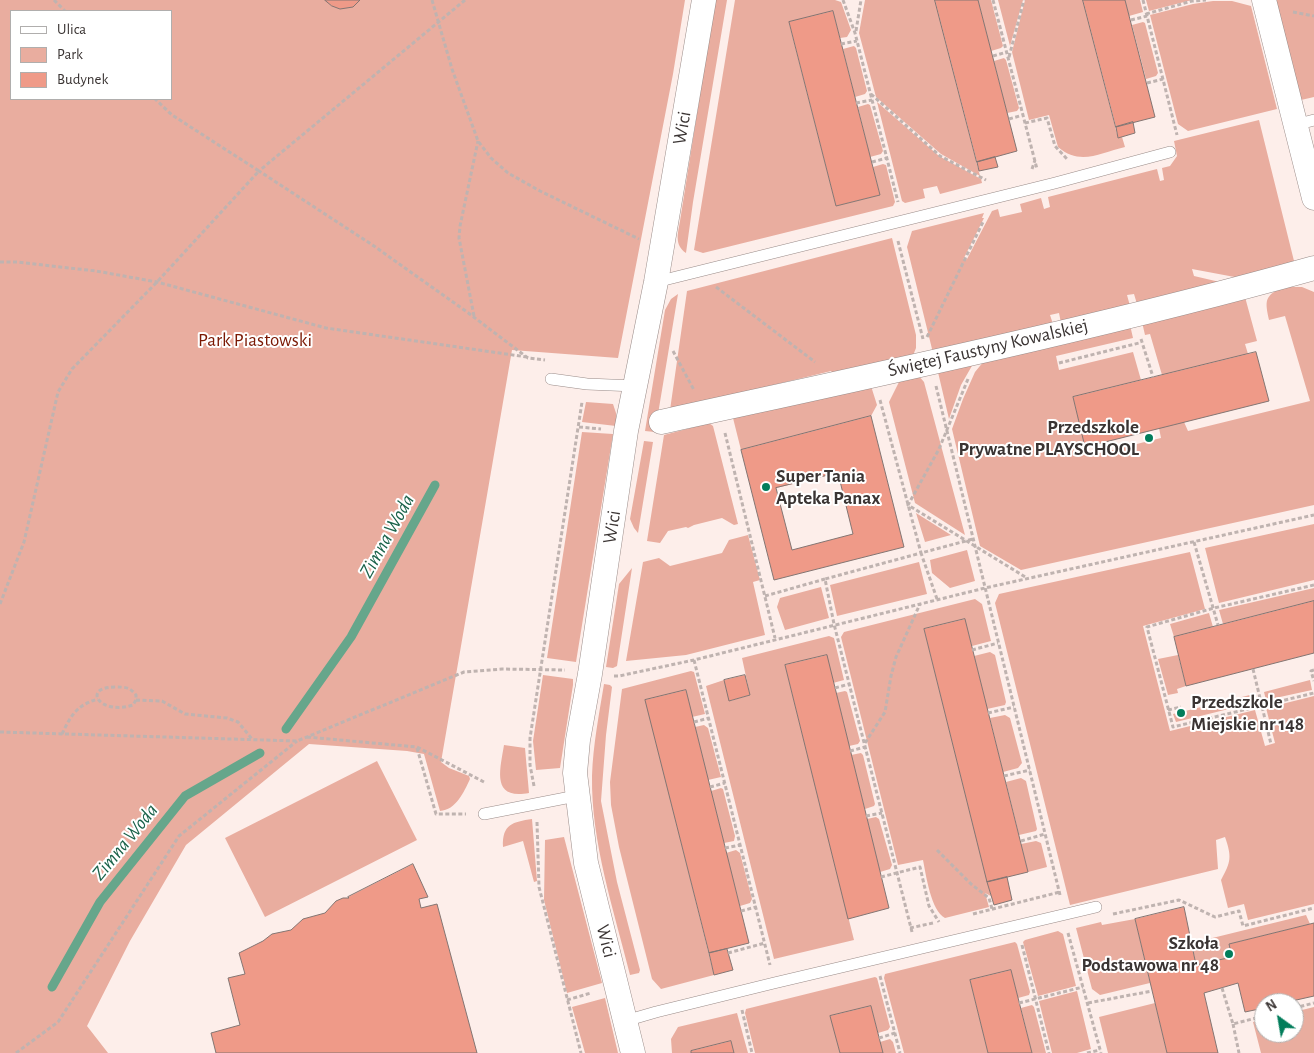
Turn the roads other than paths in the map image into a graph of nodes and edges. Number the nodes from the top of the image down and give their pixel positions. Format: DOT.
graph roads {
  1 [pos="704,0"];
  2 [pos="1264,0"];
  3 [pos="1304,122"];
  4 [pos="1170,152"];
  5 [pos="1314,198"];
  6 [pos="1314,268"];
  7 [pos="656,282"];
  8 [pos="551,379"];
  9 [pos="635,386"];
  10 [pos="661,422"];
  11 [pos="576,796"];
  12 [pos="484,814"];
  13 [pos="1096,907"];
  14 [pos="625,1021"];
  15 [pos="633,1053"];
  1 -- 7 [label="street, Wici"];
  2 -- 3 [label="street"];
  3 -- 5 [label="street"];
  4 -- 7 [label="lane"];
  6 -- 10 [label="street, Świętej Faustyny Kowalskiej"];
  7 -- 9 [label="street, Wici"];
  8 -- 9 [label="lane"];
  9 -- 11 [label="street, Wici"];
  11 -- 12 [label="lane"];
  11 -- 14 [label="street, Wici"];
  13 -- 14 [label="lane"];
  14 -- 15 [label="street, Wici"];
}
